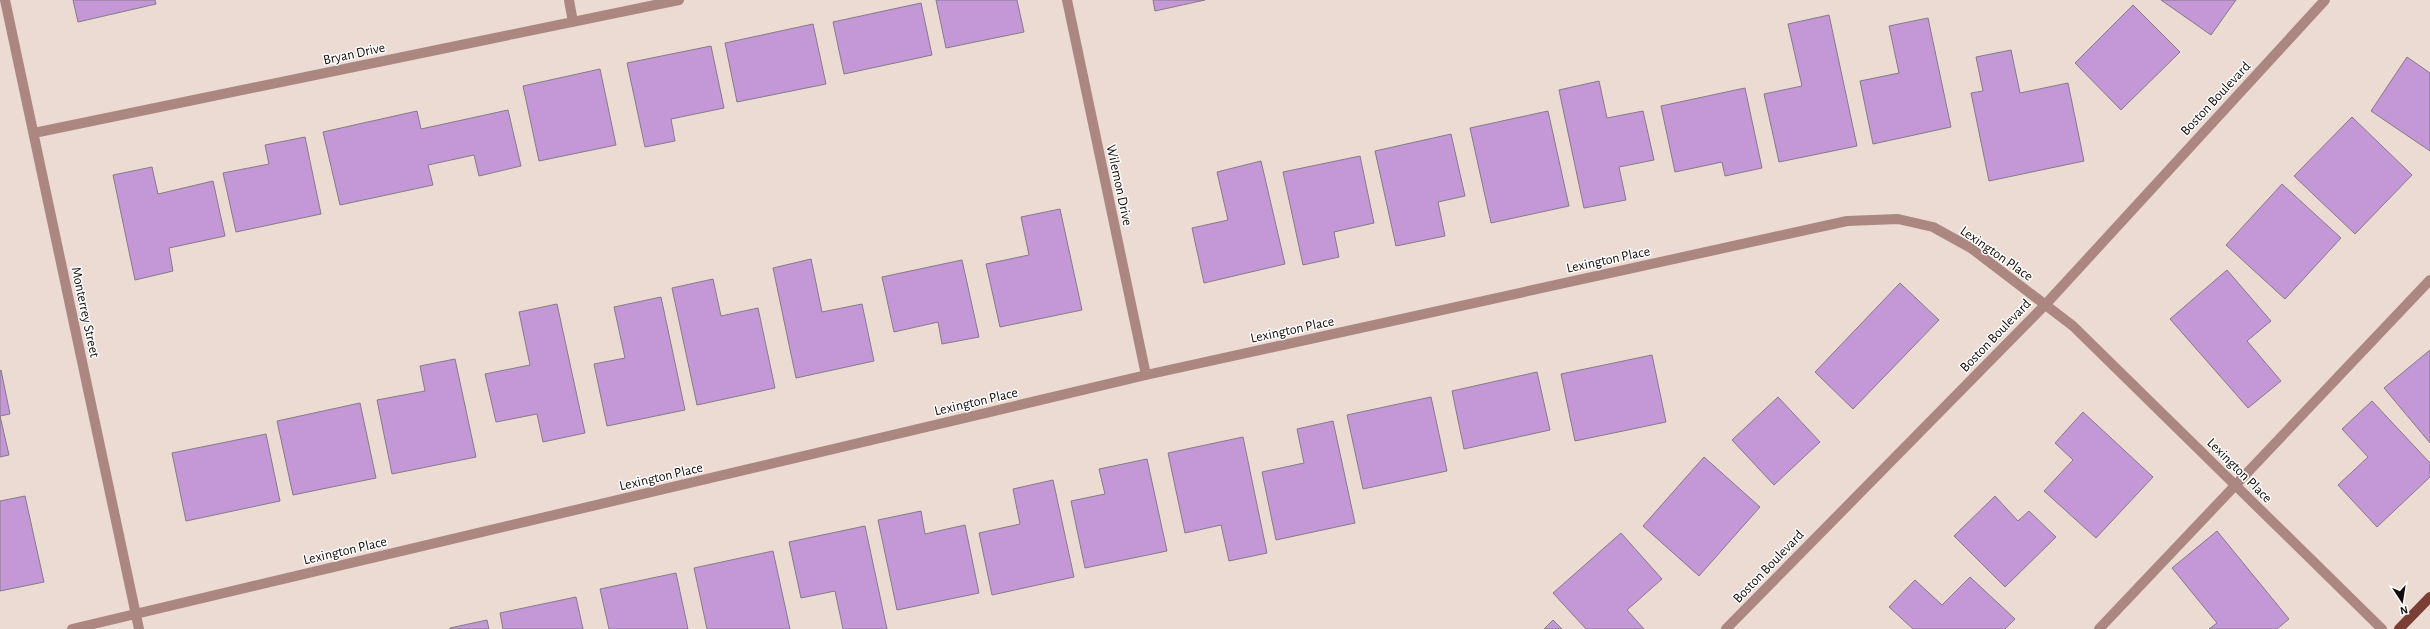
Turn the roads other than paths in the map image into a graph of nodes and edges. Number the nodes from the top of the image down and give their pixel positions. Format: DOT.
graph roads {
  1 [pos="5,0"];
  2 [pos="569,0"];
  3 [pos="679,0"];
  4 [pos="1067,0"];
  5 [pos="2324,0"];
  6 [pos="573,22"];
  7 [pos="34,133"];
  8 [pos="2430,280"];
  9 [pos="2045,305"];
  10 [pos="1146,375"];
  11 [pos="2236,486"];
  12 [pos="2430,597"];
  13 [pos="136,614"];
  14 [pos="72,629"];
  15 [pos="139,629"];
  16 [pos="1726,629"];
  17 [pos="2100,629"];
  18 [pos="2382,629"];
  19 [pos="2399,629"];
  1 -- 7 [label="street, Monterrey Street"];
  2 -- 6 [label="street"];
  3 -- 6 [label="street, Bryan Drive"];
  4 -- 10 [label="street, Wilemon Drive"];
  5 -- 9 [label="street, Boston Boulevard"];
  6 -- 7 [label="street, Bryan Drive"];
  7 -- 13 [label="street, Monterrey Street"];
  8 -- 11 [label="street"];
  9 -- 10 [label="street, Lexington Place"];
  9 -- 11 [label="street, Lexington Place"];
  9 -- 16 [label="street, Boston Boulevard"];
  10 -- 13 [label="street, Lexington Place"];
  11 -- 17 [label="street"];
  11 -- 18 [label="street, Lexington Place"];
  12 -- 19 [label="main road"];
  13 -- 14 [label="street, Lexington Place"];
  13 -- 15 [label="street, Monterrey Street"];
}
